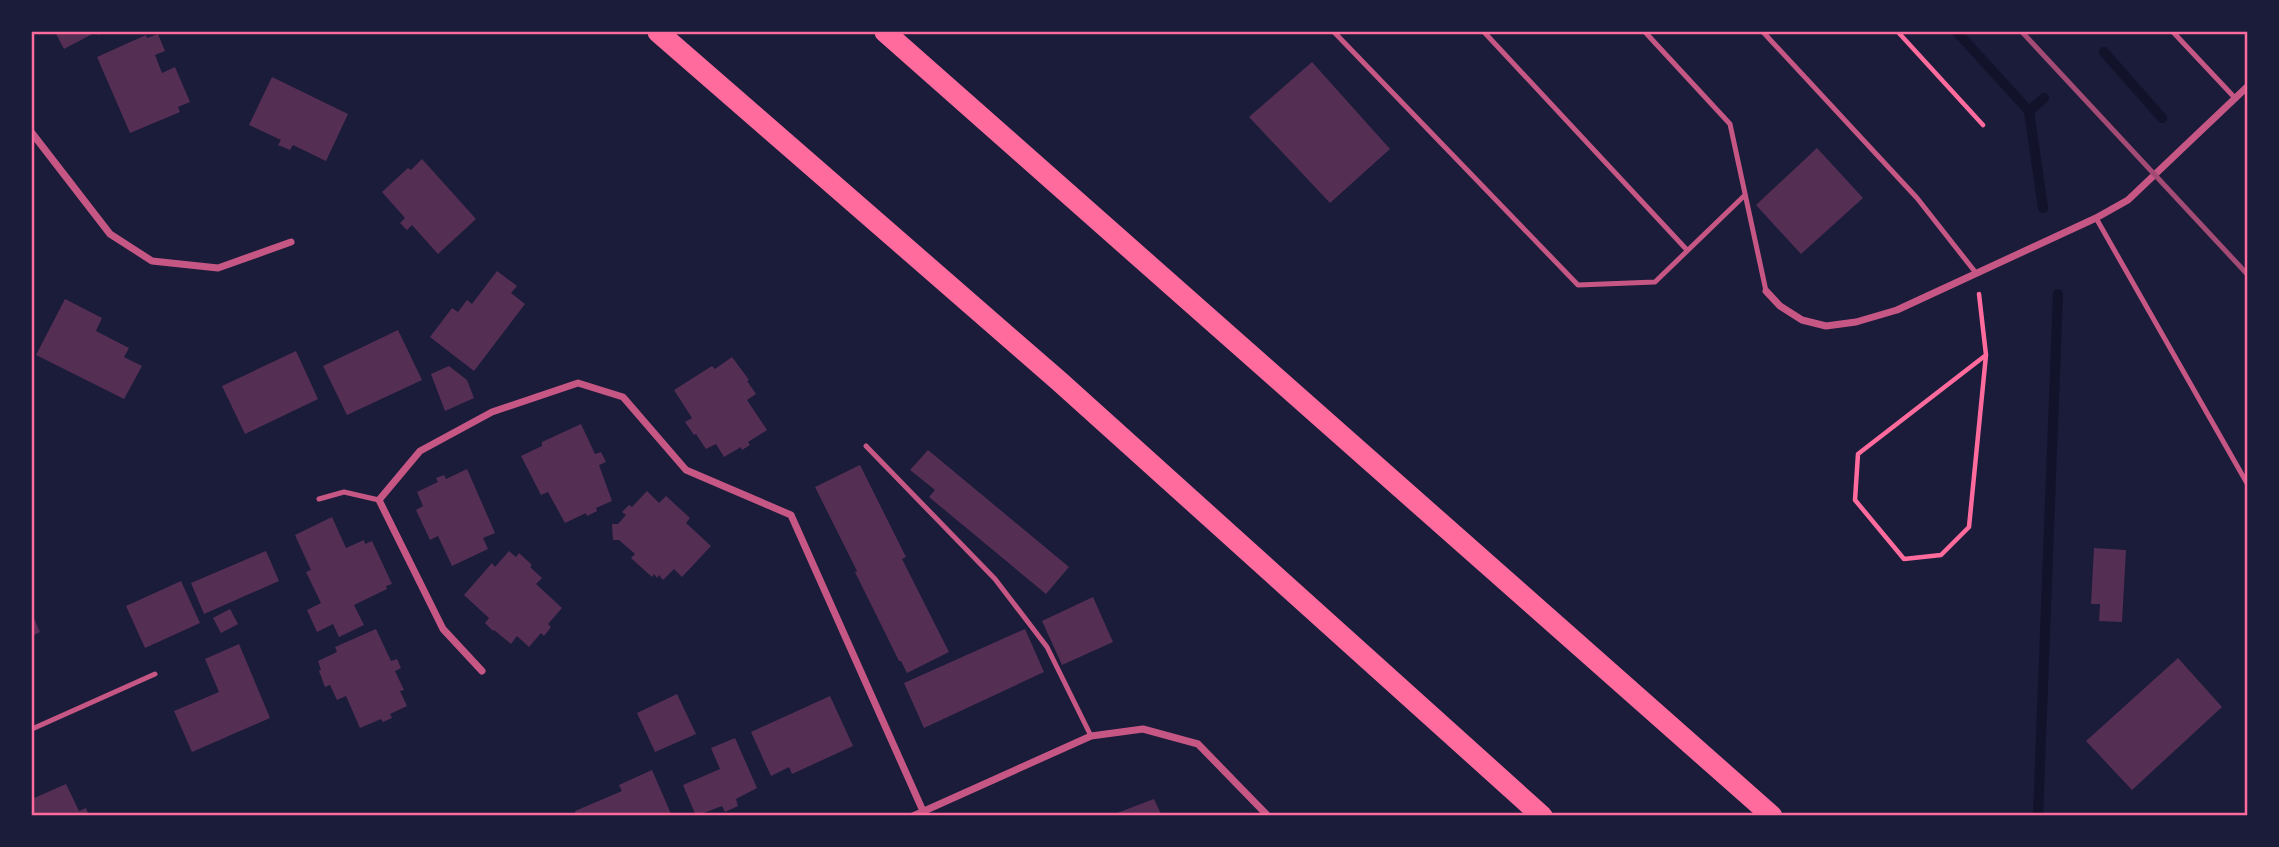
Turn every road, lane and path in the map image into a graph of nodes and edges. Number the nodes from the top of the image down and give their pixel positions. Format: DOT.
graph roads {
  1 [pos="658,32"];
  2 [pos="885,32"];
  3 [pos="1335,32"];
  4 [pos="1484,32"];
  5 [pos="1645,32"];
  6 [pos="1762,32"];
  7 [pos="1898,32"];
  8 [pos="2172,32"];
  9 [pos="2248,86"];
  10 [pos="2235,98"];
  11 [pos="1983,125"];
  12 [pos="32,133"];
  13 [pos="1745,195"];
  14 [pos="2096,218"];
  15 [pos="292,242"];
  16 [pos="1687,250"];
  17 [pos="1976,273"];
  18 [pos="1766,291"];
  19 [pos="1986,355"];
  20 [pos="866,446"];
  21 [pos="2248,485"];
  22 [pos="319,499"];
  23 [pos="379,500"];
  24 [pos="482,671"];
  25 [pos="155,674"];
  26 [pos="32,729"];
  27 [pos="1091,736"];
  28 [pos="1503,781"];
  29 [pos="923,811"];
  30 [pos="913,816"];
  31 [pos="1268,816"];
  32 [pos="1529,816"];
  33 [pos="1542,816"];
  34 [pos="1772,816"];
  1 -- 28 [label="highway"];
  2 -- 34 [label="highway"];
  3 -- 16 [label="lane"];
  4 -- 16 [label="lane"];
  5 -- 13 [label="lane"];
  6 -- 17 [label="lane"];
  7 -- 11 [label="path"];
  8 -- 10 [label="lane"];
  9 -- 10 [label="street"];
  10 -- 14 [label="street"];
  12 -- 15 [label="street"];
  13 -- 16 [label="lane"];
  13 -- 18 [label="lane"];
  14 -- 17 [label="street"];
  14 -- 21 [label="lane"];
  17 -- 18 [label="street"];
  17 -- 19 [label="path"];
  19 -- 19 [label="path"];
  20 -- 27 [label="lane"];
  22 -- 23 [label="lane"];
  23 -- 24 [label="street"];
  23 -- 29 [label="street"];
  25 -- 26 [label="lane"];
  27 -- 29 [label="street"];
  27 -- 31 [label="street"];
  28 -- 32 [label="highway"];
  28 -- 33 [label="highway"];
  29 -- 30 [label="street"];
}
